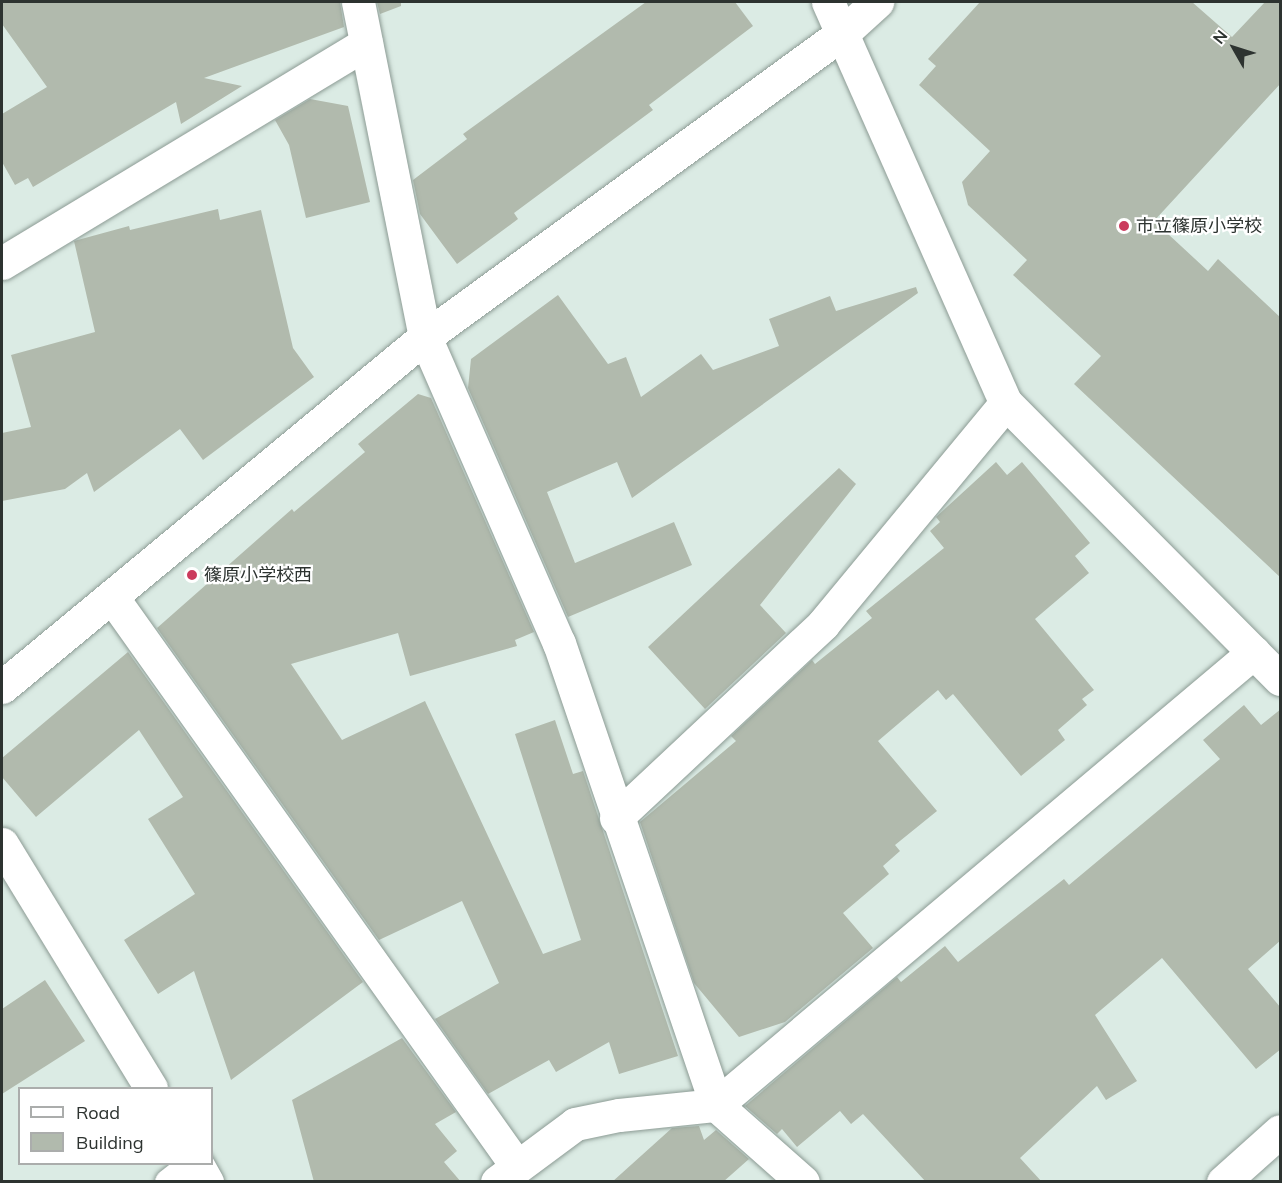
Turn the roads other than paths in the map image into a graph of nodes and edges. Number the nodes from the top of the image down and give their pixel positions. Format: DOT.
graph roads {
  1 [pos="358,2"];
  2 [pos="828,2"];
  3 [pos="877,2"];
  4 [pos="844,32"];
  5 [pos="366,43"];
  6 [pos="2,263"];
  7 [pos="425,337"];
  8 [pos="1006,403"];
  9 [pos="112,597"];
  10 [pos="1254,652"];
  11 [pos="1281,679"];
  12 [pos="2,687"];
  13 [pos="616,818"];
  14 [pos="2,844"];
  15 [pos="150,1087"];
  16 [pos="716,1105"];
  17 [pos="1281,1131"];
  18 [pos="190,1165"];
  19 [pos="198,1165"];
  20 [pos="507,1173"];
  21 [pos="168,1182"];
  22 [pos="207,1182"];
  23 [pos="803,1182"];
  24 [pos="1223,1182"];
  1 -- 5 [label="street"];
  2 -- 4 [label="street"];
  3 -- 4 [label="street"];
  4 -- 7 [label="street"];
  4 -- 8 [label="street"];
  5 -- 6 [label="street"];
  5 -- 7 [label="street"];
  7 -- 9 [label="street"];
  7 -- 13 [label="street"];
  8 -- 10 [label="street"];
  8 -- 13 [label="street"];
  9 -- 12 [label="street"];
  9 -- 20 [label="street"];
  10 -- 11 [label="street"];
  10 -- 16 [label="street"];
  13 -- 16 [label="street"];
  14 -- 15 [label="street"];
  16 -- 20 [label="street"];
  16 -- 23 [label="street"];
  17 -- 24 [label="street"];
  18 -- 21 [label="lane"];
  19 -- 22 [label="street"];
}
